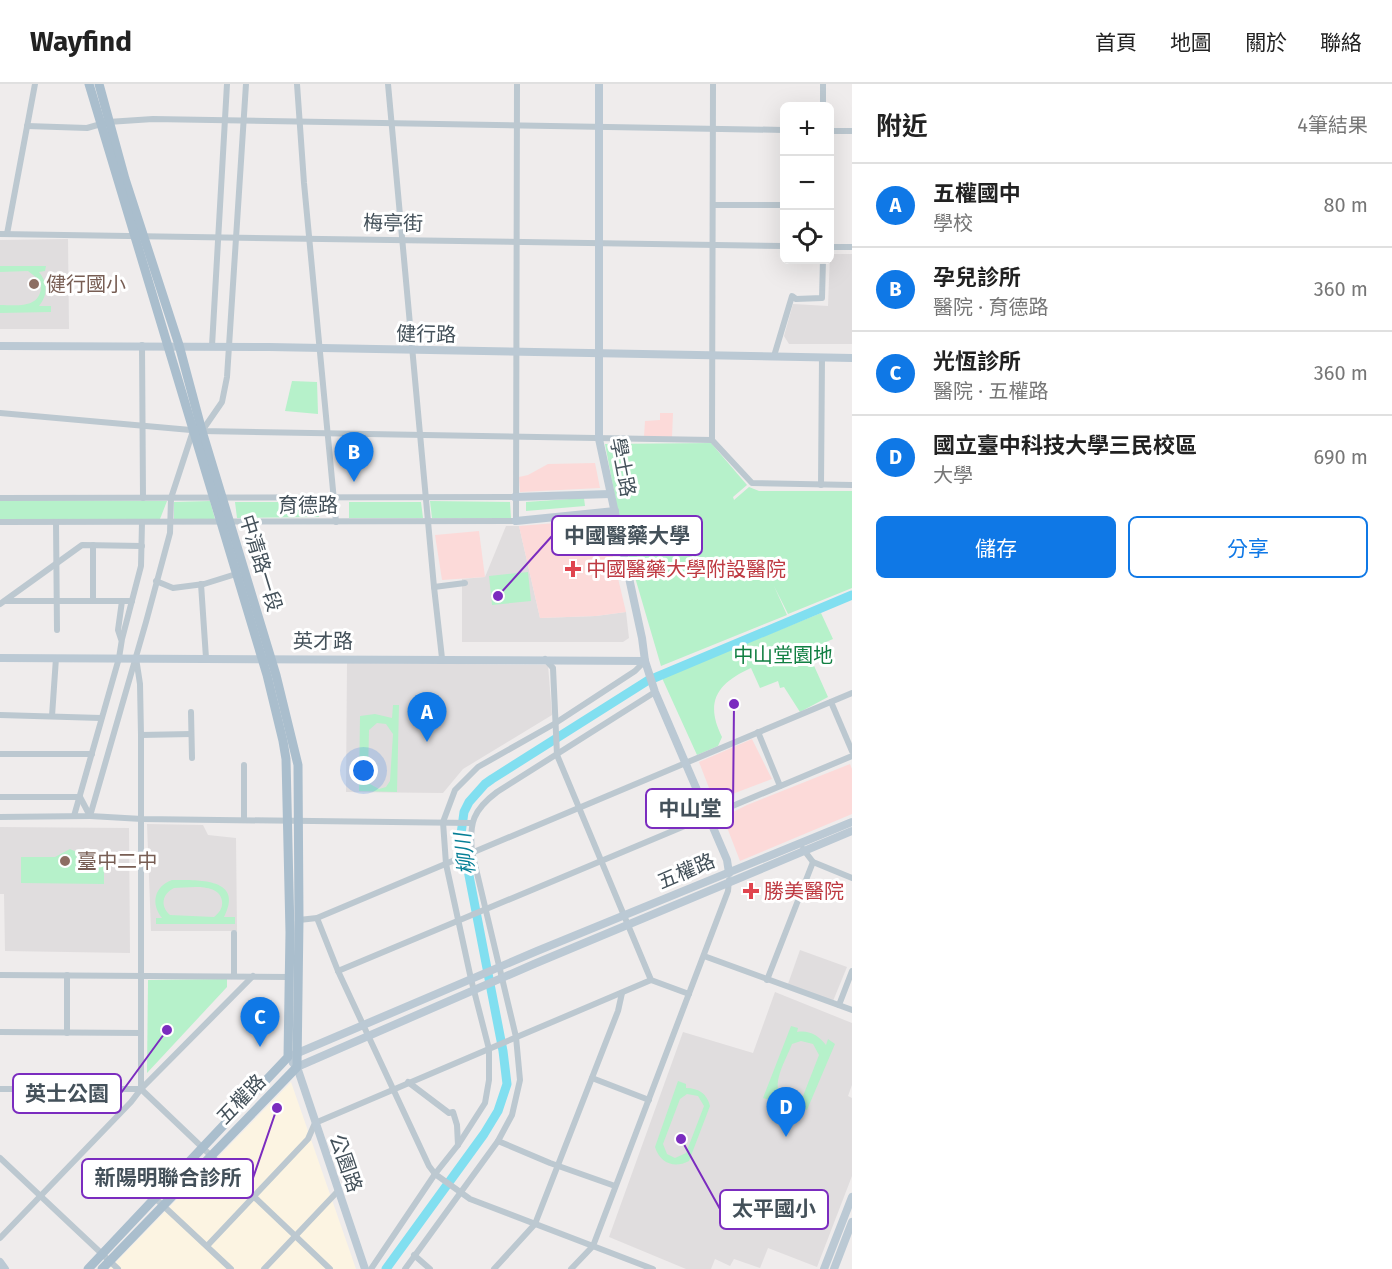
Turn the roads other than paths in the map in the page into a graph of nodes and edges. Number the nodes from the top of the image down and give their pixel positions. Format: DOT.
graph roads {
  1 [pos="34,84"];
  2 [pos="89,84"];
  3 [pos="99,84"];
  4 [pos="226,84"];
  5 [pos="246,84"];
  6 [pos="297,84"];
  7 [pos="388,84"];
  8 [pos="517,84"];
  9 [pos="599,84"];
  10 [pos="713,84"];
  11 [pos="823,84"];
  12 [pos="823,102"];
  13 [pos="225,121"];
  14 [pos="244,121"];
  15 [pos="300,122"];
  16 [pos="105,123"];
  17 [pos="392,123"];
  18 [pos="27,126"];
  19 [pos="517,126"];
  20 [pos="599,127"];
  21 [pos="713,129"];
  22 [pos="780,130"];
  23 [pos="834,131"];
  24 [pos="852,131"];
  25 [pos="713,205"];
  26 [pos="780,205"];
  27 [pos="3,234"];
  28 [pos="139,235"];
  29 [pos="218,237"];
  30 [pos="237,237"];
  31 [pos="310,238"];
  32 [pos="402,239"];
  33 [pos="516,241"];
  34 [pos="599,243"];
  35 [pos="713,244"];
  36 [pos="780,246"];
  37 [pos="834,247"];
  38 [pos="852,247"];
  39 [pos="822,264"];
  40 [pos="142,345"];
  41 [pos="167,345"];
  42 [pos="179,345"];
  43 [pos="0,346"];
  44 [pos="212,346"];
  45 [pos="230,346"];
  46 [pos="320,348"];
  47 [pos="412,350"];
  48 [pos="515,352"];
  49 [pos="598,354"];
  50 [pos="713,356"];
  51 [pos="774,356"];
  52 [pos="822,357"];
  53 [pos="852,358"];
  54 [pos="0,413"];
  55 [pos="142,425"];
  56 [pos="198,431"];
  57 [pos="329,434"];
  58 [pos="420,435"];
  59 [pos="515,437"];
  60 [pos="599,439"];
  61 [pos="712,440"];
  62 [pos="821,485"];
  63 [pos="852,485"];
  64 [pos="610,494"];
  65 [pos="335,497"];
  66 [pos="426,497"];
  67 [pos="515,497"];
  68 [pos="0,498"];
  69 [pos="142,498"];
  70 [pos="171,498"];
  71 [pos="218,498"];
  72 [pos="615,511"];
  73 [pos="0,522"];
  74 [pos="56,522"];
  75 [pos="142,522"];
  76 [pos="170,522"];
  77 [pos="225,522"];
  78 [pos="336,522"];
  79 [pos="428,522"];
  80 [pos="516,522"];
  81 [pos="93,545"];
  82 [pos="142,546"];
  83 [pos="57,562"];
  84 [pos="236,574"];
  85 [pos="156,581"];
  86 [pos="465,584"];
  87 [pos="201,585"];
  88 [pos="434,587"];
  89 [pos="57,601"];
  90 [pos="93,601"];
  91 [pos="122,601"];
  92 [pos="132,601"];
  93 [pos="2,603"];
  94 [pos="57,630"];
  95 [pos="122,639"];
  96 [pos="0,658"];
  97 [pos="56,658"];
  98 [pos="119,658"];
  99 [pos="136,658"];
  100 [pos="206,658"];
  101 [pos="266,658"];
  102 [pos="442,658"];
  103 [pos="545,659"];
  104 [pos="645,661"];
  105 [pos="654,688"];
  106 [pos="852,693"];
  107 [pos="831,702"];
  108 [pos="191,712"];
  109 [pos="0,715"];
  110 [pos="52,716"];
  111 [pos="102,718"];
  112 [pos="554,727"];
  113 [pos="758,732"];
  114 [pos="191,734"];
  115 [pos="141,735"];
  116 [pos="852,751"];
  117 [pos="0,754"];
  118 [pos="92,754"];
  119 [pos="557,755"];
  120 [pos="852,756"];
  121 [pos="192,758"];
  122 [pos="685,763"];
  123 [pos="244,765"];
  124 [pos="780,786"];
  125 [pos="0,797"];
  126 [pos="80,797"];
  127 [pos="578,808"];
  128 [pos="75,816"];
  129 [pos="90,816"];
  130 [pos="708,816"];
  131 [pos="0,817"];
  132 [pos="142,819"];
  133 [pos="244,819"];
  134 [pos="293,820"];
  135 [pos="443,822"];
  136 [pos="852,822"];
  137 [pos="471,823"];
  138 [pos="852,831"];
  139 [pos="802,847"];
  140 [pos="470,853"];
  141 [pos="601,860"];
  142 [pos="813,862"];
  143 [pos="447,863"];
  144 [pos="729,873"];
  145 [pos="852,878"];
  146 [pos="729,883"];
  147 [pos="482,910"];
  148 [pos="623,916"];
  149 [pos="317,918"];
  150 [pos="461,919"];
  151 [pos="299,920"];
  152 [pos="627,926"];
  153 [pos="290,932"];
  154 [pos="234,933"];
  155 [pos="704,956"];
  156 [pos="500,967"];
  157 [pos="338,971"];
  158 [pos="852,971"];
  159 [pos="0,975"];
  160 [pos="67,975"];
  161 [pos="141,976"];
  162 [pos="234,976"];
  163 [pos="253,976"];
  164 [pos="289,977"];
  165 [pos="502,978"];
  166 [pos="471,980"];
  167 [pos="651,980"];
  168 [pos="767,980"];
  169 [pos="473,990"];
  170 [pos="622,993"];
  171 [pos="689,994"];
  172 [pos="607,999"];
  173 [pos="838,1005"];
  174 [pos="618,1011"];
  175 [pos="852,1011"];
  176 [pos="363,1026"];
  177 [pos="0,1032"];
  178 [pos="67,1033"];
  179 [pos="141,1033"];
  180 [pos="368,1036"];
  181 [pos="513,1039"];
  182 [pos="491,1048"];
  183 [pos="298,1053"];
  184 [pos="288,1057"];
  185 [pos="297,1067"];
  186 [pos="592,1078"];
  187 [pos="408,1082"];
  188 [pos="393,1088"];
  189 [pos="0,1089"];
  190 [pos="141,1089"];
  191 [pos="649,1100"];
  192 [pos="315,1123"];
  193 [pos="498,1141"];
  194 [pos="458,1145"];
  195 [pos="202,1148"];
  196 [pos="211,1156"];
  197 [pos="0,1158"];
  198 [pos="558,1166"];
  199 [pos="438,1176"];
  200 [pos="615,1186"];
  201 [pos="338,1191"];
  202 [pos="460,1193"];
  203 [pos="41,1196"];
  204 [pos="253,1196"];
  205 [pos="852,1197"];
  206 [pos="155,1198"];
  207 [pos="164,1205"];
  208 [pos="852,1222"];
  209 [pos="535,1224"];
  210 [pos="296,1236"];
  211 [pos="0,1238"];
  212 [pos="207,1246"];
  213 [pos="593,1246"];
  214 [pos="101,1255"];
  215 [pos="414,1256"];
  216 [pos="110,1261"];
  217 [pos="0,1262"];
  218 [pos="5,1269"];
  219 [pos="88,1269"];
  220 [pos="102,1269"];
  221 [pos="118,1269"];
  222 [pos="231,1269"];
  223 [pos="264,1269"];
  224 [pos="330,1269"];
  225 [pos="365,1269"];
  226 [pos="371,1269"];
  227 [pos="405,1269"];
  228 [pos="430,1269"];
  229 [pos="494,1269"];
  230 [pos="571,1269"];
  231 [pos="653,1269"];
  232 [pos="824,1269"];
  233 [pos="834,1269"];
  1 -- 18 [label="street"];
  2 -- 16 [label="main road, 中清路一段"];
  3 -- 16 [label="main road, 中清路一段"];
  4 -- 13 [label="street"];
  5 -- 14 [label="street"];
  6 -- 15 [label="street"];
  7 -- 17 [label="street"];
  8 -- 19 [label="street"];
  9 -- 20 [label="street, 學士路"];
  10 -- 21 [label="street"];
  11 -- 12 [label="street"];
  13 -- 14 [label="street"];
  13 -- 16 [label="street"];
  13 -- 29 [label="street"];
  14 -- 15 [label="street"];
  14 -- 30 [label="street"];
  15 -- 17 [label="street"];
  15 -- 31 [label="street"];
  16 -- 18 [label="street"];
  16 -- 28 [label="main road, 中清路一段"];
  17 -- 19 [label="street"];
  17 -- 32 [label="street"];
  18 -- 27 [label="street"];
  19 -- 20 [label="street"];
  19 -- 33 [label="street"];
  20 -- 21 [label="street"];
  20 -- 34 [label="street, 學士路"];
  21 -- 22 [label="street"];
  21 -- 25 [label="street"];
  23 -- 24 [label="street"];
  25 -- 26 [label="street"];
  25 -- 35 [label="street"];
  27 -- 28 [label="street, 梅亭街"];
  28 -- 29 [label="street, 梅亭街"];
  28 -- 41 [label="main road, 中清路一段"];
  28 -- 42 [label="main road, 中清路一段"];
  29 -- 30 [label="street, 梅亭街"];
  29 -- 44 [label="street"];
  30 -- 31 [label="street, 梅亭街"];
  30 -- 45 [label="street"];
  31 -- 32 [label="street, 梅亭街"];
  31 -- 46 [label="street"];
  32 -- 33 [label="street, 梅亭街"];
  32 -- 47 [label="street"];
  33 -- 34 [label="street, 梅亭街"];
  33 -- 48 [label="street"];
  34 -- 35 [label="street, 梅亭街"];
  34 -- 49 [label="street, 學士路"];
  35 -- 36 [label="street, 梅亭街"];
  35 -- 50 [label="street"];
  37 -- 38 [label="street"];
  39 -- 51 [label="street"];
  40 -- 41 [label="street, 健行路"];
  40 -- 43 [label="street, 健行路"];
  40 -- 55 [label="street"];
  41 -- 42 [label="street, 健行路"];
  41 -- 56 [label="main road, 中清路一段"];
  42 -- 44 [label="street, 健行路"];
  42 -- 56 [label="main road, 中清路一段"];
  44 -- 45 [label="street, 健行路"];
  45 -- 46 [label="street, 健行路"];
  45 -- 56 [label="street"];
  46 -- 47 [label="street, 健行路"];
  46 -- 57 [label="street"];
  47 -- 48 [label="street, 健行路"];
  47 -- 58 [label="street"];
  48 -- 49 [label="street, 健行路"];
  48 -- 59 [label="street"];
  49 -- 50 [label="street, 健行路"];
  49 -- 60 [label="street, 學士路"];
  50 -- 51 [label="street, 健行路"];
  50 -- 61 [label="street"];
  51 -- 52 [label="street, 健行路"];
  52 -- 53 [label="street, 健行路"];
  52 -- 62 [label="street"];
  54 -- 55 [label="street"];
  55 -- 56 [label="street"];
  55 -- 69 [label="street"];
  56 -- 57 [label="street"];
  56 -- 70 [label="street"];
  56 -- 71 [label="main road, 中清路一段"];
  57 -- 58 [label="street"];
  57 -- 65 [label="street"];
  58 -- 59 [label="street"];
  58 -- 66 [label="street"];
  59 -- 60 [label="street"];
  59 -- 67 [label="street"];
  60 -- 61 [label="street"];
  60 -- 64 [label="street, 學士路"];
  61 -- 62 [label="street"];
  62 -- 63 [label="street"];
  64 -- 67 [label="street, 育德路"];
  64 -- 72 [label="street, 學士路"];
  65 -- 66 [label="street, 育德路"];
  65 -- 71 [label="street, 育德路"];
  65 -- 78 [label="street"];
  66 -- 67 [label="street, 育德路"];
  66 -- 79 [label="street"];
  67 -- 80 [label="street"];
  68 -- 69 [label="street, 育德路"];
  69 -- 70 [label="street, 育德路"];
  70 -- 71 [label="street, 育德路"];
  70 -- 76 [label="street"];
  71 -- 77 [label="main road, 中清路一段"];
  72 -- 80 [label="street, 育德路"];
  72 -- 104 [label="street, 學士路"];
  73 -- 74 [label="street, 育德路"];
  74 -- 75 [label="street, 育德路"];
  74 -- 83 [label="street"];
  75 -- 76 [label="street, 育德路"];
  75 -- 82 [label="street"];
  76 -- 77 [label="street, 育德路"];
  76 -- 85 [label="street"];
  77 -- 78 [label="street, 育德路"];
  77 -- 84 [label="main road, 中清路一段"];
  77 -- 101 [label="main road, 中清路一段"];
  78 -- 79 [label="street, 育德路"];
  79 -- 80 [label="street, 育德路"];
  79 -- 88 [label="street"];
  81 -- 82 [label="street"];
  81 -- 83 [label="street"];
  81 -- 90 [label="street"];
  82 -- 92 [label="street"];
  83 -- 89 [label="street"];
  83 -- 93 [label="street"];
  84 -- 87 [label="street"];
  84 -- 101 [label="main road, 中清路一段"];
  85 -- 87 [label="street"];
  85 -- 99 [label="street"];
  86 -- 88 [label="street"];
  87 -- 100 [label="street"];
  88 -- 102 [label="street"];
  89 -- 90 [label="street"];
  89 -- 93 [label="street"];
  89 -- 94 [label="street"];
  90 -- 91 [label="street"];
  91 -- 92 [label="street"];
  91 -- 95 [label="street"];
  92 -- 95 [label="street"];
  95 -- 98 [label="street"];
  96 -- 97 [label="street, 英才路"];
  97 -- 98 [label="street, 英才路"];
  97 -- 110 [label="street"];
  98 -- 99 [label="street, 英才路"];
  98 -- 111 [label="street"];
  99 -- 100 [label="street, 英才路"];
  99 -- 115 [label="street"];
  99 -- 129 [label="street"];
  100 -- 101 [label="street, 英才路"];
  101 -- 102 [label="street, 英才路"];
  101 -- 134 [label="main road, 中清路一段"];
  102 -- 103 [label="street, 英才路"];
  103 -- 104 [label="street, 英才路"];
  103 -- 112 [label="street"];
  104 -- 105 [label="street, 學士路"];
  104 -- 112 [label="street"];
  105 -- 119 [label="street"];
  105 -- 122 [label="street, 學士路"];
  106 -- 107 [label="street"];
  107 -- 113 [label="street"];
  107 -- 116 [label="street"];
  108 -- 114 [label="street"];
  109 -- 110 [label="street"];
  110 -- 111 [label="street"];
  111 -- 118 [label="street"];
  112 -- 119 [label="street"];
  112 -- 135 [label="street"];
  113 -- 122 [label="street"];
  113 -- 124 [label="street"];
  114 -- 115 [label="street"];
  114 -- 121 [label="street"];
  115 -- 132 [label="street"];
  117 -- 118 [label="street"];
  118 -- 126 [label="street"];
  119 -- 127 [label="street"];
  119 -- 137 [label="street"];
  120 -- 124 [label="street"];
  122 -- 127 [label="street"];
  122 -- 130 [label="street, 學士路"];
  123 -- 133 [label="street"];
  124 -- 130 [label="street"];
  125 -- 126 [label="street"];
  126 -- 128 [label="street"];
  126 -- 129 [label="street"];
  127 -- 140 [label="street"];
  127 -- 141 [label="street"];
  128 -- 129 [label="street"];
  128 -- 131 [label="street"];
  129 -- 132 [label="street"];
  130 -- 141 [label="street"];
  130 -- 144 [label="street, 學士路"];
  132 -- 133 [label="street"];
  132 -- 161 [label="street"];
  133 -- 134 [label="street"];
  134 -- 135 [label="street"];
  134 -- 151 [label="main road, 中清路一段"];
  134 -- 153 [label="main road, 中清路一段"];
  135 -- 137 [label="street"];
  135 -- 143 [label="street"];
  136 -- 139 [label="street, 五權路"];
  137 -- 140 [label="street"];
  138 -- 139 [label="street, 五權路"];
  139 -- 142 [label="street"];
  139 -- 144 [label="street, 五權路"];
  139 -- 146 [label="street, 五權路"];
  140 -- 143 [label="street"];
  140 -- 147 [label="street"];
  141 -- 147 [label="street"];
  141 -- 148 [label="street"];
  142 -- 145 [label="street"];
  142 -- 168 [label="street"];
  143 -- 149 [label="street"];
  143 -- 150 [label="street"];
  144 -- 146 [label="street"];
  144 -- 148 [label="street, 五權路"];
  146 -- 152 [label="street, 五權路"];
  146 -- 155 [label="street"];
  147 -- 150 [label="street"];
  147 -- 156 [label="street"];
  148 -- 152 [label="street"];
  148 -- 156 [label="street, 五權路"];
  149 -- 151 [label="street"];
  149 -- 157 [label="street"];
  150 -- 157 [label="street"];
  150 -- 166 [label="street"];
  151 -- 153 [label="street"];
  151 -- 183 [label="main road, 中清路一段"];
  152 -- 165 [label="street, 五權路"];
  152 -- 167 [label="street"];
  153 -- 164 [label="main road, 中清路一段"];
  154 -- 162 [label="street"];
  155 -- 168 [label="street"];
  155 -- 171 [label="street"];
  156 -- 165 [label="street"];
  156 -- 166 [label="street, 五權路"];
  157 -- 176 [label="street"];
  158 -- 173 [label="street"];
  159 -- 160 [label="street"];
  160 -- 161 [label="street"];
  160 -- 178 [label="street"];
  161 -- 162 [label="street"];
  161 -- 179 [label="street"];
  162 -- 163 [label="street"];
  163 -- 164 [label="street"];
  163 -- 190 [label="street"];
  164 -- 184 [label="main road, 中清路一段"];
  165 -- 169 [label="street, 五權路"];
  165 -- 181 [label="street"];
  166 -- 169 [label="street"];
  166 -- 176 [label="street"];
  167 -- 170 [label="street"];
  167 -- 171 [label="street"];
  168 -- 173 [label="street"];
  169 -- 180 [label="street, 五權路"];
  169 -- 182 [label="street"];
  170 -- 172 [label="street"];
  170 -- 174 [label="street"];
  171 -- 191 [label="street"];
  172 -- 174 [label="street"];
  172 -- 181 [label="street"];
  173 -- 175 [label="street"];
  174 -- 186 [label="street"];
  176 -- 180 [label="street"];
  176 -- 183 [label="street"];
  177 -- 178 [label="street"];
  178 -- 179 [label="street"];
  179 -- 190 [label="street"];
  180 -- 185 [label="street, 五權路"];
  180 -- 188 [label="street"];
  181 -- 182 [label="street"];
  181 -- 193 [label="street"];
  182 -- 187 [label="street"];
  182 -- 194 [label="street"];
  183 -- 184 [label="street"];
  183 -- 185 [label="main road, 中清路一段"];
  184 -- 185 [label="street"];
  184 -- 195 [label="main road, 五權路"];
  185 -- 192 [label="street, 公園路"];
  185 -- 196 [label="main road, 五權路"];
  186 -- 191 [label="street"];
  186 -- 198 [label="street"];
  187 -- 188 [label="street"];
  187 -- 194 [label="street"];
  188 -- 192 [label="street"];
  188 -- 199 [label="street"];
  189 -- 190 [label="street"];
  190 -- 195 [label="street"];
  190 -- 203 [label="street"];
  191 -- 200 [label="street"];
  192 -- 201 [label="street, 公園路"];
  192 -- 204 [label="street"];
  193 -- 198 [label="street"];
  193 -- 202 [label="street"];
  194 -- 199 [label="street"];
  195 -- 196 [label="street"];
  195 -- 206 [label="main road, 五權路"];
  196 -- 204 [label="street"];
  196 -- 207 [label="main road, 五權路"];
  197 -- 203 [label="street"];
  198 -- 200 [label="street"];
  198 -- 209 [label="street"];
  199 -- 202 [label="street"];
  199 -- 226 [label="street"];
  200 -- 213 [label="street"];
  201 -- 210 [label="street"];
  201 -- 225 [label="street, 公園路"];
  202 -- 209 [label="street"];
  202 -- 215 [label="street"];
  203 -- 211 [label="street"];
  203 -- 214 [label="street"];
  204 -- 210 [label="street"];
  204 -- 212 [label="street"];
  205 -- 232 [label="street"];
  206 -- 207 [label="street"];
  206 -- 214 [label="main road, 五權路"];
  207 -- 212 [label="street"];
  207 -- 216 [label="main road, 五權路"];
  208 -- 233 [label="street"];
  209 -- 213 [label="street"];
  209 -- 229 [label="street"];
  210 -- 223 [label="street"];
  210 -- 224 [label="street"];
  212 -- 222 [label="street"];
  213 -- 230 [label="street"];
  213 -- 231 [label="street"];
  214 -- 216 [label="street"];
  214 -- 219 [label="main road, 五權路"];
  215 -- 227 [label="street"];
  215 -- 228 [label="street"];
  216 -- 220 [label="main road, 五權路"];
  216 -- 221 [label="street"];
  217 -- 218 [label="street"];
}
